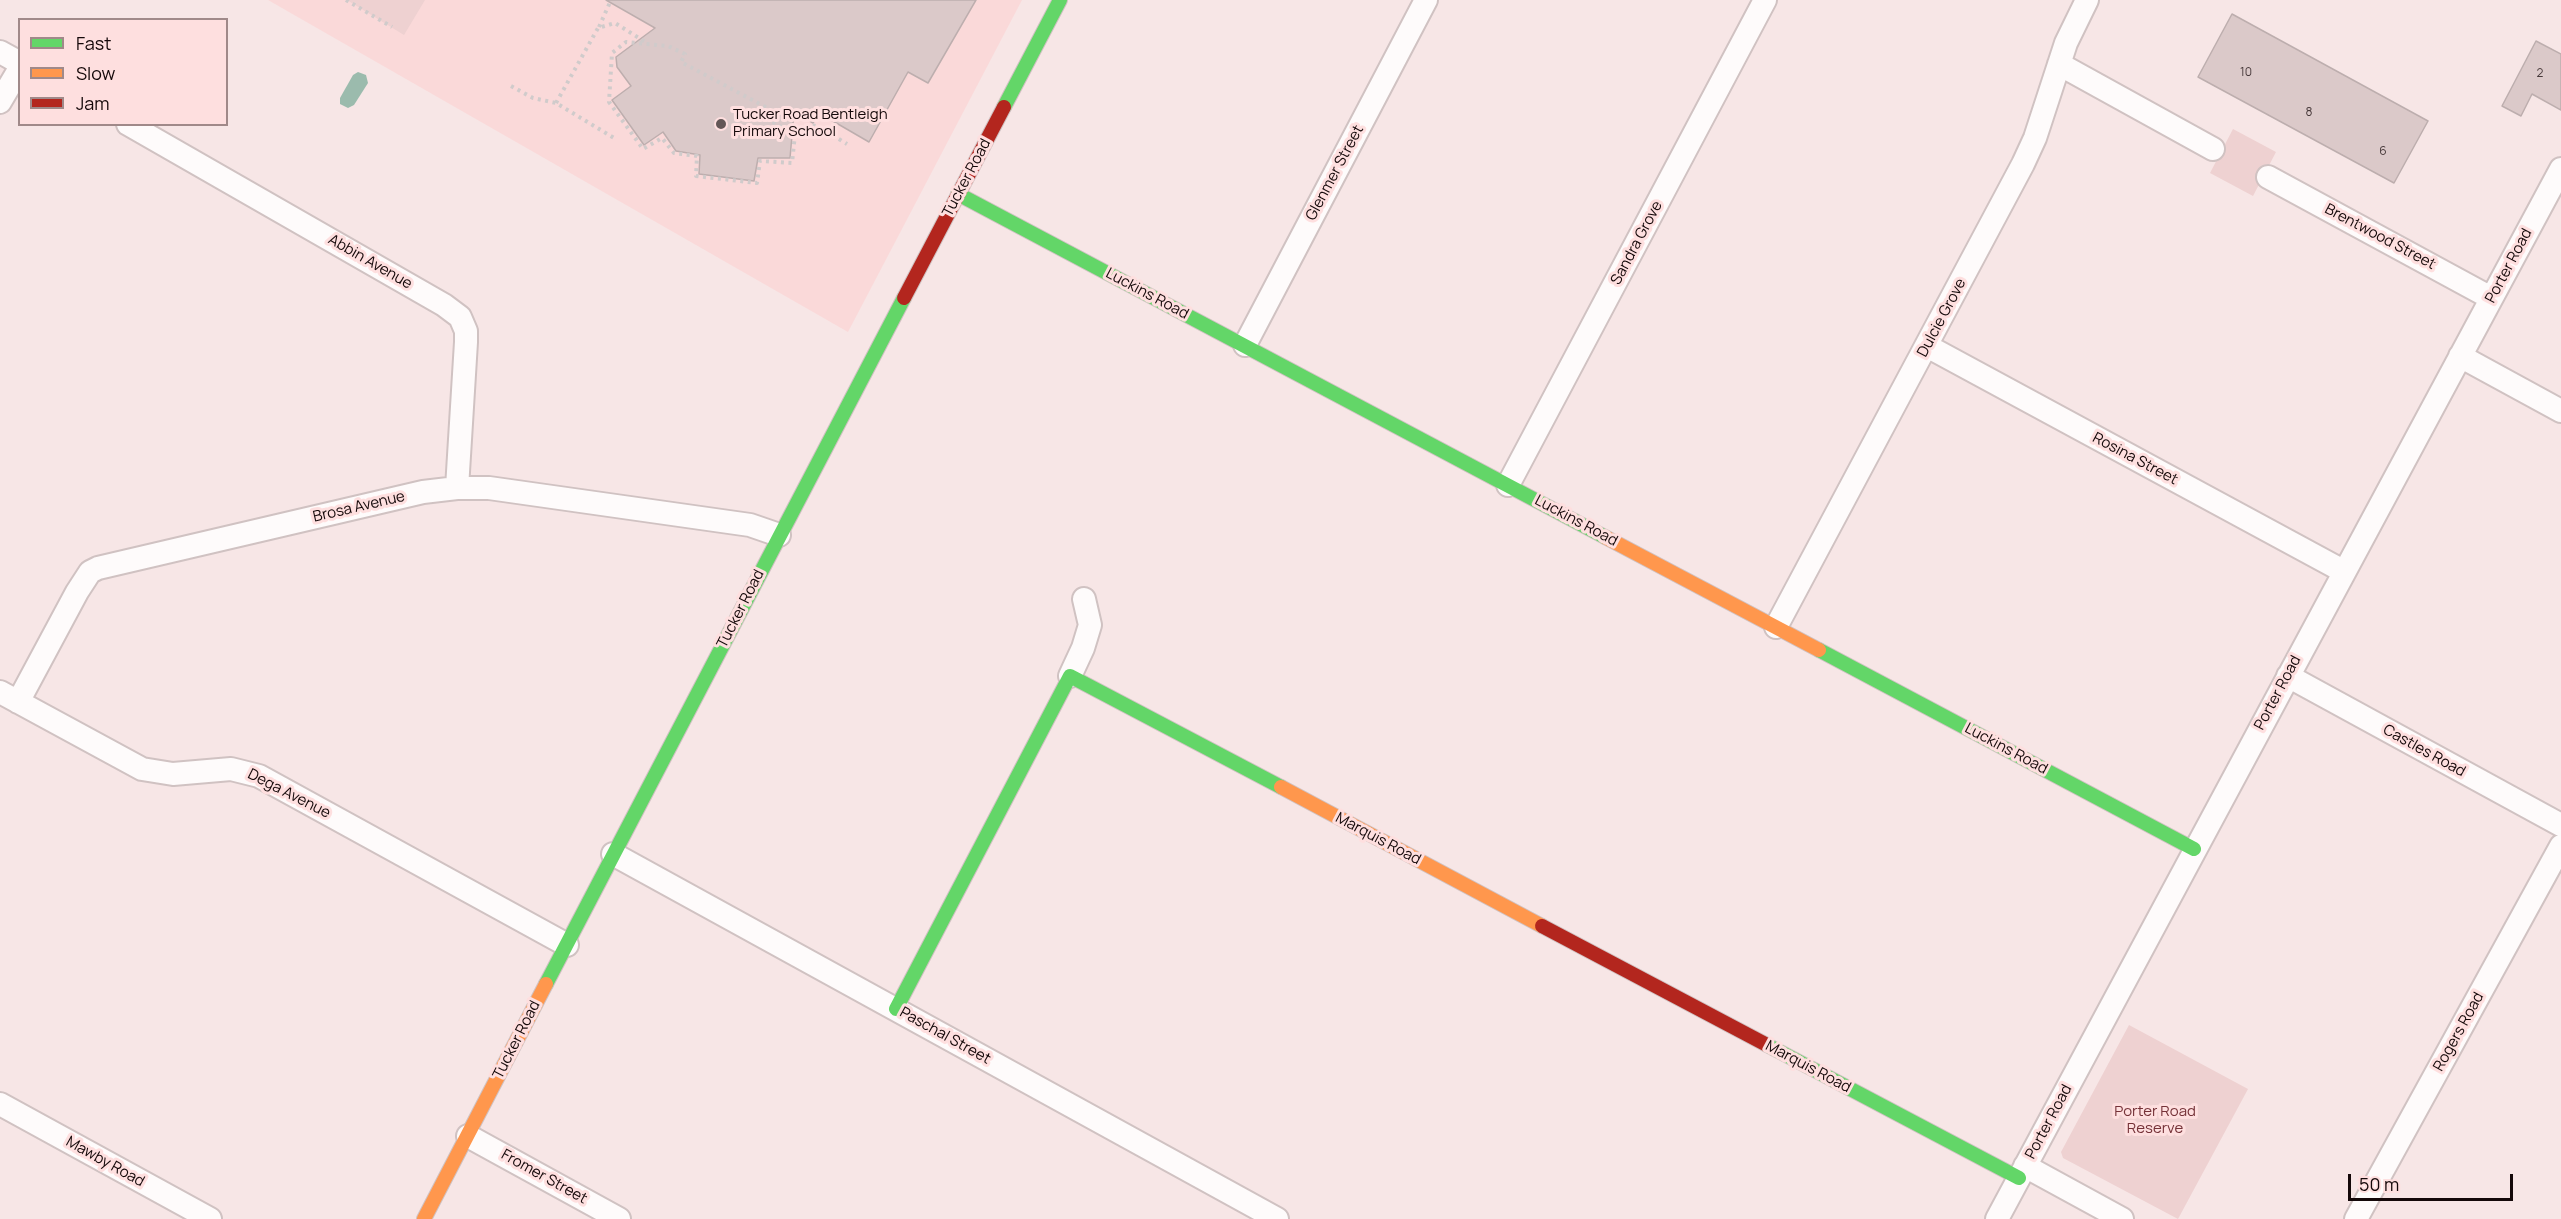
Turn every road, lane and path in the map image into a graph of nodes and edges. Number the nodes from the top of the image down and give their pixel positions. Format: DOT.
graph roads {
  1 [pos="346,0"];
  2 [pos="611,0"];
  3 [pos="1060,0"];
  4 [pos="1426,0"];
  5 [pos="1765,0"];
  6 [pos="2087,0"];
  7 [pos="392,27"];
  8 [pos="598,28"];
  9 [pos="648,43"];
  10 [pos="0,52"];
  11 [pos="18,62"];
  12 [pos="2059,64"];
  13 [pos="18,71"];
  14 [pos="511,86"];
  15 [pos="0,102"];
  16 [pos="556,103"];
  17 [pos="131,126"];
  18 [pos="795,134"];
  19 [pos="614,138"];
  20 [pos="847,144"];
  21 [pos="2213,149"];
  22 [pos="2561,169"];
  23 [pos="2268,177"];
  24 [pos="958,194"];
  25 [pos="2491,297"];
  26 [pos="1245,345"];
  27 [pos="1927,346"];
  28 [pos="2460,356"];
  29 [pos="2561,411"];
  30 [pos="1508,485"];
  31 [pos="457,488"];
  32 [pos="779,536"];
  33 [pos="2343,571"];
  34 [pos="1084,599"];
  35 [pos="1776,627"];
  36 [pos="1070,676"];
  37 [pos="2288,676"];
  38 [pos="9,697"];
  39 [pos="2561,825"];
  40 [pos="2561,846"];
  41 [pos="2194,849"];
  42 [pos="614,854"];
  43 [pos="567,945"];
  44 [pos="896,1009"];
  45 [pos="0,1104"];
  46 [pos="468,1136"];
  47 [pos="2022,1172"];
  48 [pos="1263,1216"];
  49 [pos="210,1219"];
  50 [pos="424,1219"];
  51 [pos="619,1219"];
  52 [pos="1997,1219"];
  53 [pos="2122,1219"];
  54 [pos="2356,1219"];
  1 -- 7 [label="path"];
  2 -- 8 [label="path"];
  3 -- 24 [label="street, Tucker Road"];
  4 -- 26 [label="street, Glenmer Street"];
  5 -- 30 [label="street, Sandra Grove"];
  6 -- 12 [label="street, Dulcie Grove"];
  8 -- 9 [label="path"];
  8 -- 16 [label="path"];
  9 -- 18 [label="path"];
  9 -- 18 [label="path"];
  10 -- 11 [label="street"];
  12 -- 21 [label="street"];
  12 -- 27 [label="street, Dulcie Grove"];
  13 -- 15 [label="street"];
  14 -- 16 [label="path"];
  16 -- 19 [label="path"];
  17 -- 31 [label="street, Abbin Avenue"];
  18 -- 20 [label="path"];
  22 -- 25 [label="street, Porter Road"];
  23 -- 25 [label="street, Brentwood Street"];
  24 -- 26 [label="street, Luckins Road"];
  24 -- 32 [label="street, Tucker Road"];
  25 -- 28 [label="street, Porter Road"];
  26 -- 30 [label="street, Luckins Road"];
  27 -- 33 [label="street, Rosina Street"];
  27 -- 35 [label="street, Dulcie Grove"];
  28 -- 29 [label="street"];
  28 -- 33 [label="street, Porter Road"];
  30 -- 35 [label="street, Luckins Road"];
  31 -- 32 [label="street, Brosa Avenue"];
  31 -- 38 [label="street, Brosa Avenue"];
  32 -- 42 [label="street, Tucker Road"];
  33 -- 37 [label="street, Porter Road"];
  34 -- 36 [label="street"];
  35 -- 41 [label="street, Luckins Road"];
  36 -- 44 [label="street"];
  36 -- 47 [label="street, Marquis Road"];
  37 -- 39 [label="street, Castles Road"];
  37 -- 41 [label="street, Porter Road"];
  38 -- 43 [label="street, Dega Avenue"];
  40 -- 54 [label="street, Rogers Road"];
  41 -- 47 [label="street, Porter Road"];
  42 -- 43 [label="street, Tucker Road"];
  42 -- 44 [label="street, Paschal Street"];
  43 -- 46 [label="street, Tucker Road"];
  44 -- 48 [label="street, Paschal Street"];
  45 -- 49 [label="street, Mawby Road"];
  46 -- 50 [label="street, Tucker Road"];
  46 -- 51 [label="street, Fromer Street"];
  47 -- 52 [label="street, Porter Road"];
  47 -- 53 [label="street"];
}
